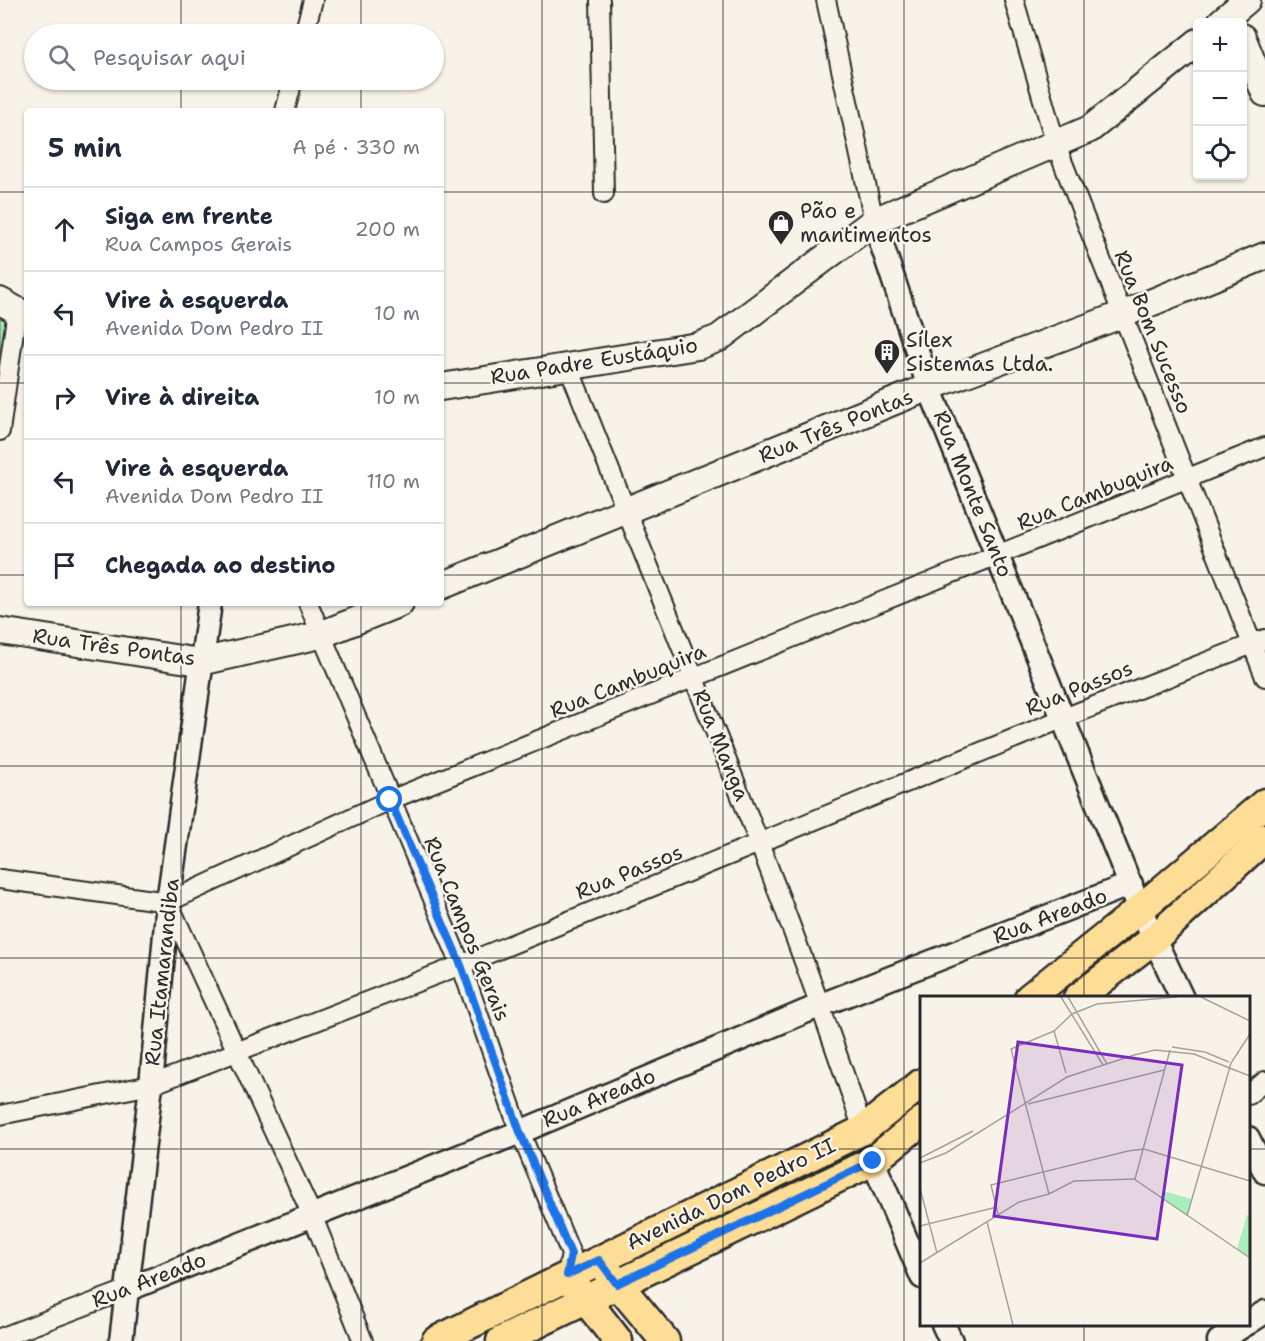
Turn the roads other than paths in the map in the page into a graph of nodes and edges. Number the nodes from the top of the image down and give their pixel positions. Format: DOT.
graph roads {
  1 [pos="313,0"];
  2 [pos="600,0"];
  3 [pos="826,0"];
  4 [pos="1014,0"];
  5 [pos="307,24"];
  6 [pos="1193,45"];
  7 [pos="1247,45"];
  8 [pos="1259,63"];
  9 [pos="290,90"];
  10 [pos="1265,93"];
  11 [pos="286,108"];
  12 [pos="1056,145"];
  13 [pos="604,194"];
  14 [pos="874,221"];
  15 [pos="1265,256"];
  16 [pos="15,309"];
  17 [pos="1121,315"];
  18 [pos="5,365"];
  19 [pos="568,365"];
  20 [pos="444,386"];
  21 [pos="929,387"];
  22 [pos="0,431"];
  23 [pos="1265,447"];
  24 [pos="1189,479"];
  25 [pos="626,513"];
  26 [pos="998,556"];
  27 [pos="444,585"];
  28 [pos="209,606"];
  29 [pos="309,606"];
  30 [pos="392,606"];
  31 [pos="0,631"];
  32 [pos="320,635"];
  33 [pos="1258,641"];
  34 [pos="200,662"];
  35 [pos="1265,677"];
  36 [pos="695,679"];
  37 [pos="1064,718"];
  38 [pos="390,800"];
  39 [pos="1265,803"];
  40 [pos="1265,838"];
  41 [pos="760,843"];
  42 [pos="0,879"];
  43 [pos="1136,897"];
  44 [pos="168,902"];
  45 [pos="1154,939"];
  46 [pos="461,965"];
  47 [pos="1031,996"];
  48 [pos="1081,996"];
  49 [pos="1181,996"];
  50 [pos="821,1005"];
  51 [pos="238,1052"];
  52 [pos="1265,1081"];
  53 [pos="920,1084"];
  54 [pos="151,1085"];
  55 [pos="1250,1093"];
  56 [pos="0,1115"];
  57 [pos="920,1123"];
  58 [pos="863,1130"];
  59 [pos="520,1132"];
  60 [pos="1250,1142"];
  61 [pos="873,1161"];
  62 [pos="1265,1172"];
  63 [pos="312,1215"];
  64 [pos="599,1260"];
  65 [pos="920,1274"];
  66 [pos="567,1275"];
  67 [pos="617,1284"];
  68 [pos="129,1289"];
  69 [pos="584,1300"];
  70 [pos="1265,1312"];
  71 [pos="1250,1322"];
  72 [pos="944,1326"];
  73 [pos="1244,1326"];
  74 [pos="0,1338"];
  75 [pos="120,1341"];
  76 [pos="363,1341"];
  77 [pos="436,1341"];
  78 [pos="501,1341"];
  79 [pos="618,1341"];
  80 [pos="665,1341"];
  81 [pos="951,1341"];
  82 [pos="1219,1341"];
  1 -- 5 [label="street"];
  2 -- 13 [label="street"];
  3 -- 14 [label="street, Rua Monte Santo"];
  4 -- 12 [label="street, Rua Bom Sucesso"];
  6 -- 12 [label="main road, Rua Padre Eustáquio"];
  7 -- 8 [label="main road"];
  8 -- 10 [label="main road"];
  9 -- 11 [label="street"];
  12 -- 14 [label="main road, Rua Padre Eustáquio"];
  12 -- 17 [label="street, Rua Bom Sucesso"];
  14 -- 19 [label="main road, Rua Padre Eustáquio"];
  14 -- 21 [label="street, Rua Monte Santo"];
  15 -- 17 [label="main road, Rua Três Pontas"];
  16 -- 18 [label="street"];
  17 -- 21 [label="main road, Rua Três Pontas"];
  17 -- 24 [label="street, Rua Bom Sucesso"];
  18 -- 22 [label="street"];
  19 -- 20 [label="main road, Rua Padre Eustáquio"];
  19 -- 25 [label="street, Rua Manga"];
  21 -- 25 [label="main road, Rua Três Pontas"];
  21 -- 26 [label="street, Rua Monte Santo"];
  23 -- 24 [label="street, Rua Cambuquira"];
  24 -- 26 [label="street, Rua Cambuquira"];
  24 -- 33 [label="street, Rua Bom Sucesso"];
  25 -- 27 [label="main road, Rua Três Pontas"];
  25 -- 36 [label="street, Rua Manga"];
  26 -- 36 [label="street, Rua Cambuquira"];
  26 -- 37 [label="street, Rua Monte Santo"];
  28 -- 34 [label="street, Rua Itamarandiba"];
  29 -- 32 [label="street, Rua Campos Gerais"];
  30 -- 32 [label="main road, Rua Três Pontas"];
  31 -- 34 [label="main road, Rua Três Pontas"];
  32 -- 34 [label="main road, Rua Três Pontas"];
  32 -- 38 [label="street, Rua Campos Gerais"];
  33 -- 35 [label="street, Rua Bom Sucesso"];
  33 -- 37 [label="street, Rua Passos"];
  34 -- 44 [label="street, Rua Itamarandiba"];
  36 -- 38 [label="street, Rua Cambuquira"];
  36 -- 41 [label="street, Rua Manga"];
  37 -- 41 [label="street, Rua Passos"];
  37 -- 43 [label="street, Rua Monte Santo"];
  38 -- 44 [label="street, Rua Cambuquira"];
  38 -- 46 [label="street, Rua Campos Gerais"];
  39 -- 43 [label="main road"];
  40 -- 45 [label="main road"];
  41 -- 46 [label="street, Rua Passos"];
  41 -- 50 [label="street, Rua Manga"];
  42 -- 44 [label="street"];
  43 -- 45 [label="street, Rua Monte Santo"];
  43 -- 47 [label="main road"];
  43 -- 50 [label="street, Rua Areado"];
  44 -- 51 [label="street"];
  44 -- 54 [label="street, Rua Itamarandiba"];
  45 -- 48 [label="main road"];
  45 -- 49 [label="street, Rua Monte Santo"];
  46 -- 51 [label="street, Rua Passos"];
  46 -- 59 [label="street, Rua Campos Gerais"];
  50 -- 58 [label="street, Rua Manga"];
  50 -- 59 [label="street, Rua Areado"];
  51 -- 54 [label="street, Rua Passos"];
  51 -- 63 [label="street"];
  52 -- 55 [label="street"];
  53 -- 58 [label="main road, Avenida Dom Pedro II"];
  54 -- 56 [label="street, Rua Passos"];
  54 -- 68 [label="street, Rua Itamarandiba"];
  57 -- 61 [label="main road, Avenida Dom Pedro II"];
  58 -- 64 [label="main road, Avenida Dom Pedro II"];
  59 -- 63 [label="street, Rua Areado"];
  59 -- 66 [label="street, Rua Campos Gerais"];
  60 -- 62 [label="street"];
  61 -- 65 [label="street"];
  61 -- 67 [label="main road, Avenida Dom Pedro II"];
  63 -- 68 [label="street, Rua Areado"];
  63 -- 76 [label="street"];
  64 -- 66 [label="main road, Avenida Dom Pedro II"];
  64 -- 67 [label="main road"];
  66 -- 69 [label="main road"];
  66 -- 77 [label="main road, Avenida Dom Pedro II"];
  67 -- 69 [label="main road, Avenida Dom Pedro II"];
  67 -- 80 [label="main road"];
  68 -- 74 [label="street, Rua Areado"];
  68 -- 75 [label="street, Rua Itamarandiba"];
  69 -- 78 [label="main road, Avenida Dom Pedro II"];
  69 -- 79 [label="main road"];
  70 -- 71 [label="street"];
  72 -- 81 [label="street"];
  73 -- 82 [label="street"];
}
